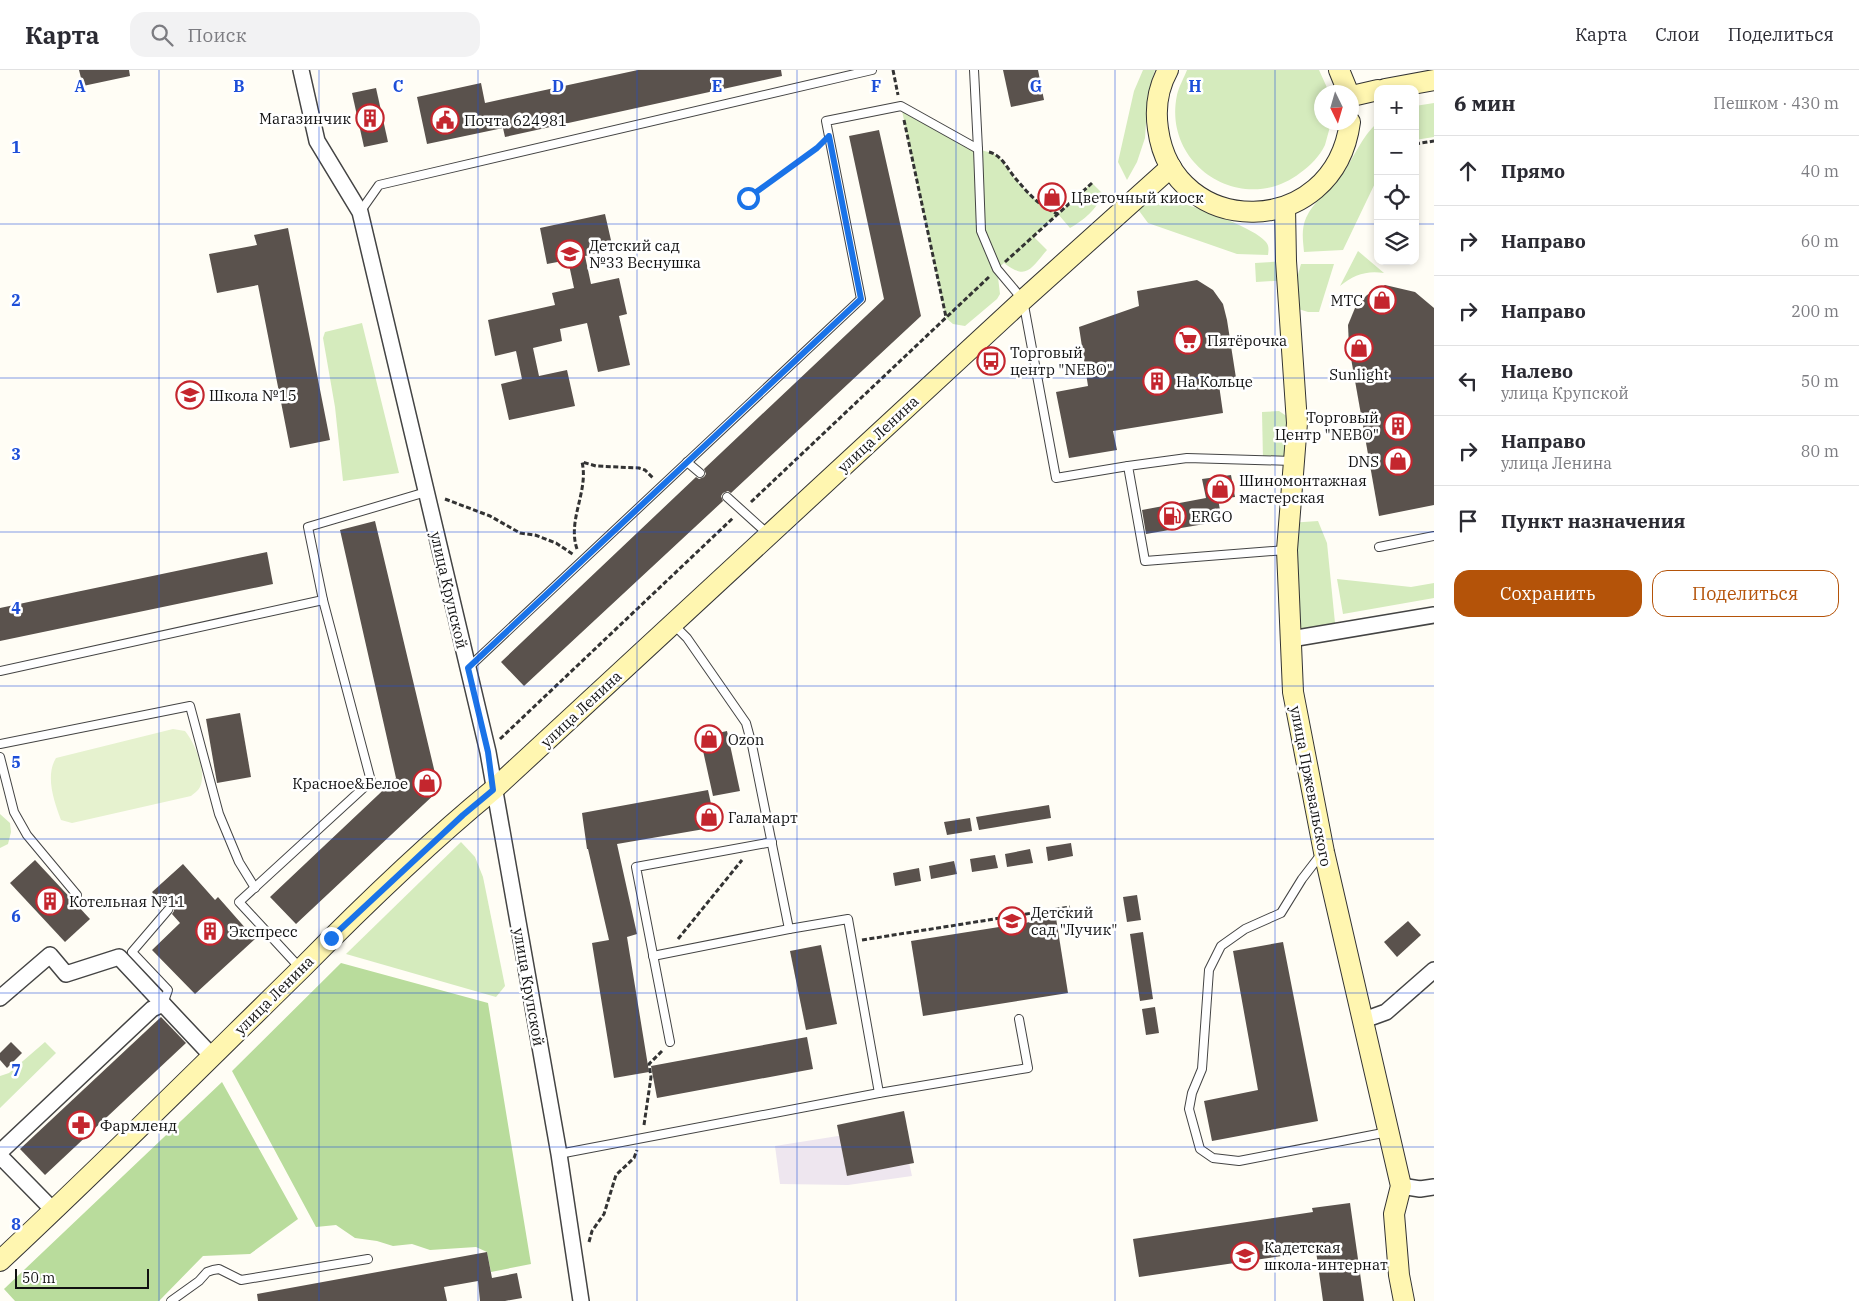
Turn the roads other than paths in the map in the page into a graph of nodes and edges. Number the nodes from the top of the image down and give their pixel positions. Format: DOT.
graph roads {
  1 [pos="301,70"];
  2 [pos="872,70"];
  3 [pos="974,70"];
  4 [pos="1168,70"];
  5 [pos="1339,70"];
  6 [pos="1434,80"];
  7 [pos="1345,85"];
  8 [pos="1404,85"];
  9 [pos="1374,91"];
  10 [pos="1359,94"];
  11 [pos="1348,130"];
  12 [pos="978,150"];
  13 [pos="1171,166"];
  14 [pos="1285,207"];
  15 [pos="360,212"];
  16 [pos="1023,300"];
  17 [pos="1294,461"];
  18 [pos="687,462"];
  19 [pos="1128,466"];
  20 [pos="700,473"];
  21 [pos="426,492"];
  22 [pos="726,497"];
  23 [pos="769,535"];
  24 [pos="1434,536"];
  25 [pos="1379,548"];
  26 [pos="1287,550"];
  27 [pos="324,600"];
  28 [pos="1434,615"];
  29 [pos="673,624"];
  30 [pos="1291,639"];
  31 [pos="468,668"];
  32 [pos="0,671"];
  33 [pos="0,744"];
  34 [pos="0,757"];
  35 [pos="493,790"];
  36 [pos="772,842"];
  37 [pos="1324,852"];
  38 [pos="255,888"];
  39 [pos="77,895"];
  40 [pos="168,910"];
  41 [pos="789,929"];
  42 [pos="653,956"];
  43 [pos="301,968"];
  44 [pos="1434,970"];
  45 [pos="0,998"];
  46 [pos="163,1004"];
  47 [pos="1019,1019"];
  48 [pos="1364,1020"];
  49 [pos="670,1042"];
  50 [pos="212,1056"];
  51 [pos="879,1093"];
  52 [pos="1388,1132"];
  53 [pos="0,1152"];
  54 [pos="559,1154"];
  55 [pos="0,1156"];
  56 [pos="1401,1186"];
  57 [pos="1434,1187"];
  58 [pos="54,1211"];
  59 [pos="368,1259"];
  60 [pos="0,1261"];
  61 [pos="171,1301"];
  62 [pos="581,1301"];
  63 [pos="1404,1301"];
  1 -- 15 [label="street, улица Крупской"];
  2 -- 15 [label="lane"];
  3 -- 12 [label="lane"];
  4 -- 13 [label="street"];
  5 -- 7 [label="street"];
  6 -- 8 [label="street"];
  9 -- 10 [label="street"];
  11 -- 14 [label="street"];
  12 -- 16 [label="lane"];
  12 -- 18 [label="lane"];
  13 -- 14 [label="street"];
  13 -- 16 [label="street, улица Ленина"];
  14 -- 17 [label="street, улица Пржевальского"];
  15 -- 21 [label="street, улица Крупской"];
  16 -- 19 [label="lane"];
  16 -- 23 [label="street, улица Ленина"];
  17 -- 19 [label="lane"];
  17 -- 26 [label="street, улица Пржевальского"];
  18 -- 20 [label="lane"];
  18 -- 31 [label="lane"];
  19 -- 26 [label="lane"];
  21 -- 27 [label="lane"];
  21 -- 31 [label="street, улица Крупской"];
  22 -- 23 [label="lane"];
  23 -- 29 [label="street, улица Ленина"];
  24 -- 25 [label="lane"];
  26 -- 30 [label="street, улица Пржевальского"];
  27 -- 32 [label="lane"];
  27 -- 38 [label="lane"];
  28 -- 30 [label="street"];
  29 -- 35 [label="street, улица Ленина"];
  29 -- 36 [label="lane"];
  30 -- 37 [label="street, улица Пржевальского"];
  31 -- 35 [label="street, улица Крупской"];
  33 -- 38 [label="lane"];
  34 -- 39 [label="lane"];
  35 -- 43 [label="street, улица Ленина"];
  35 -- 54 [label="street, улица Крупской"];
  36 -- 41 [label="lane"];
  36 -- 42 [label="lane"];
  37 -- 48 [label="street, улица Пржевальского"];
  37 -- 52 [label="lane"];
  38 -- 43 [label="lane"];
  40 -- 46 [label="lane"];
  41 -- 42 [label="lane"];
  41 -- 51 [label="lane"];
  42 -- 49 [label="lane"];
  43 -- 50 [label="street, улица Ленина"];
  44 -- 48 [label="street"];
  45 -- 46 [label="street"];
  46 -- 50 [label="street"];
  46 -- 53 [label="street"];
  47 -- 51 [label="lane"];
  48 -- 52 [label="street, улица Пржевальского"];
  50 -- 58 [label="street, улица Ленина"];
  51 -- 54 [label="lane"];
  52 -- 56 [label="street, улица Пржевальского"];
  54 -- 62 [label="street, улица Крупской"];
  55 -- 58 [label="street"];
  56 -- 57 [label="street"];
  56 -- 63 [label="street, улица Пржевальского"];
  58 -- 60 [label="street, улица Ленина"];
  59 -- 61 [label="lane"];
}
